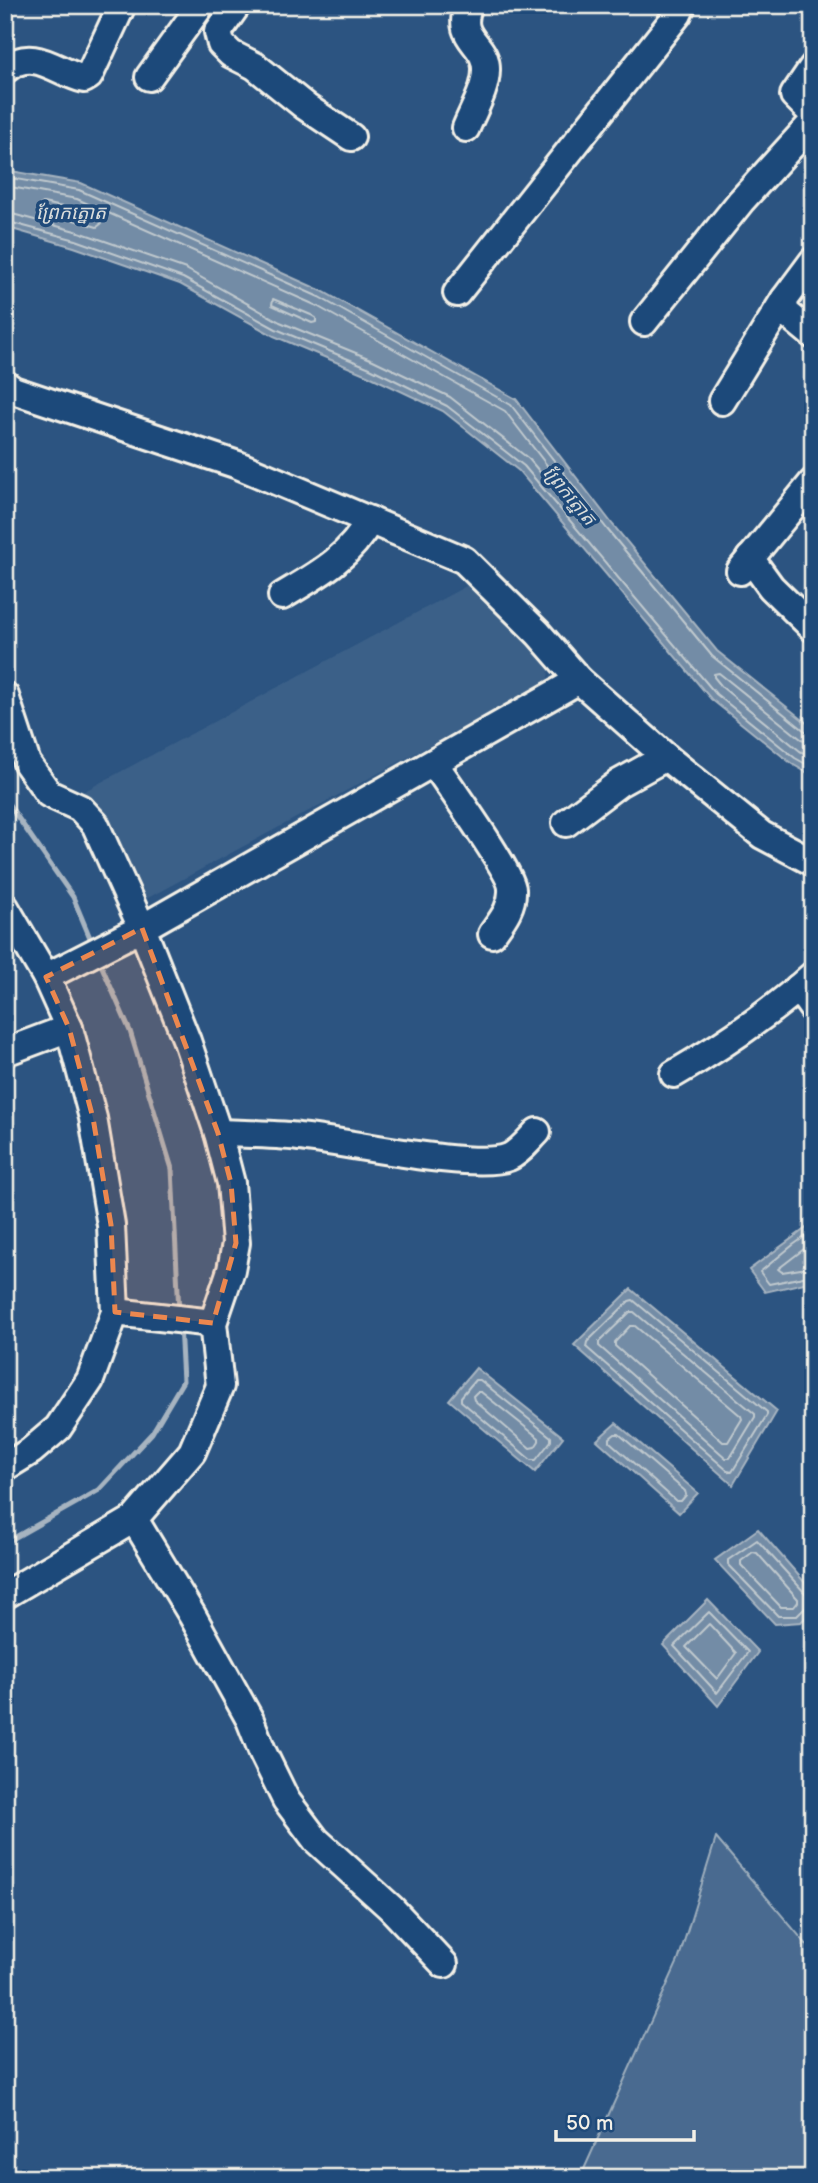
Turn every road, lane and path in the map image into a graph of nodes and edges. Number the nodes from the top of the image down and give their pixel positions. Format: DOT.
graph roads {
  1 [pos="122,5"];
  2 [pos="201,5"];
  3 [pos="237,5"];
  4 [pos="469,5"];
  5 [pos="681,5"];
  6 [pos="813,67"];
  7 [pos="7,68"];
  8 [pos="149,77"];
  9 [pos="813,114"];
  10 [pos="813,122"];
  11 [pos="466,128"];
  12 [pos="351,137"];
  13 [pos="813,261"];
  14 [pos="457,293"];
  15 [pos="784,300"];
  16 [pos="644,322"];
  17 [pos="813,335"];
  18 [pos="5,384"];
  19 [pos="722,401"];
  20 [pos="813,482"];
  21 [pos="370,520"];
  22 [pos="282,596"];
  23 [pos="813,628"];
  24 [pos="579,680"];
  25 [pos="5,696"];
  26 [pos="666,757"];
  27 [pos="434,763"];
  28 [pos="566,823"];
  29 [pos="813,862"];
  30 [pos="5,907"];
  31 [pos="142,928"];
  32 [pos="492,933"];
  33 [pos="46,977"];
  34 [pos="808,991"];
  35 [pos="69,1028"];
  36 [pos="5,1052"];
  37 [pos="674,1074"];
  38 [pos="537,1132"];
  39 [pos="218,1133"];
  40 [pos="115,1312"];
  41 [pos="213,1323"];
  42 [pos="5,1467"];
  43 [pos="134,1519"];
  44 [pos="5,1595"];
  45 [pos="444,1964"];
  1 -- 7 [label="street"];
  2 -- 8 [label="street"];
  3 -- 12 [label="street"];
  4 -- 11 [label="street"];
  5 -- 14 [label="street"];
  6 -- 9 [label="street"];
  10 -- 16 [label="street"];
  13 -- 15 [label="street"];
  15 -- 17 [label="street"];
  15 -- 19 [label="street"];
  18 -- 21 [label="street"];
  20 -- 23 [label="street"];
  21 -- 22 [label="street"];
  21 -- 24 [label="street"];
  24 -- 26 [label="street"];
  24 -- 27 [label="street"];
  25 -- 31 [label="street"];
  26 -- 28 [label="street"];
  26 -- 29 [label="street"];
  27 -- 31 [label="street"];
  27 -- 32 [label="street"];
  30 -- 33 [label="street"];
  31 -- 33 [label="street"];
  31 -- 39 [label="street"];
  33 -- 35 [label="street"];
  34 -- 37 [label="street"];
  35 -- 36 [label="street"];
  35 -- 40 [label="street"];
  38 -- 39 [label="street"];
  39 -- 41 [label="street"];
  40 -- 41 [label="street"];
  40 -- 42 [label="street"];
  41 -- 43 [label="street"];
  43 -- 44 [label="street"];
  43 -- 45 [label="street"];
}
